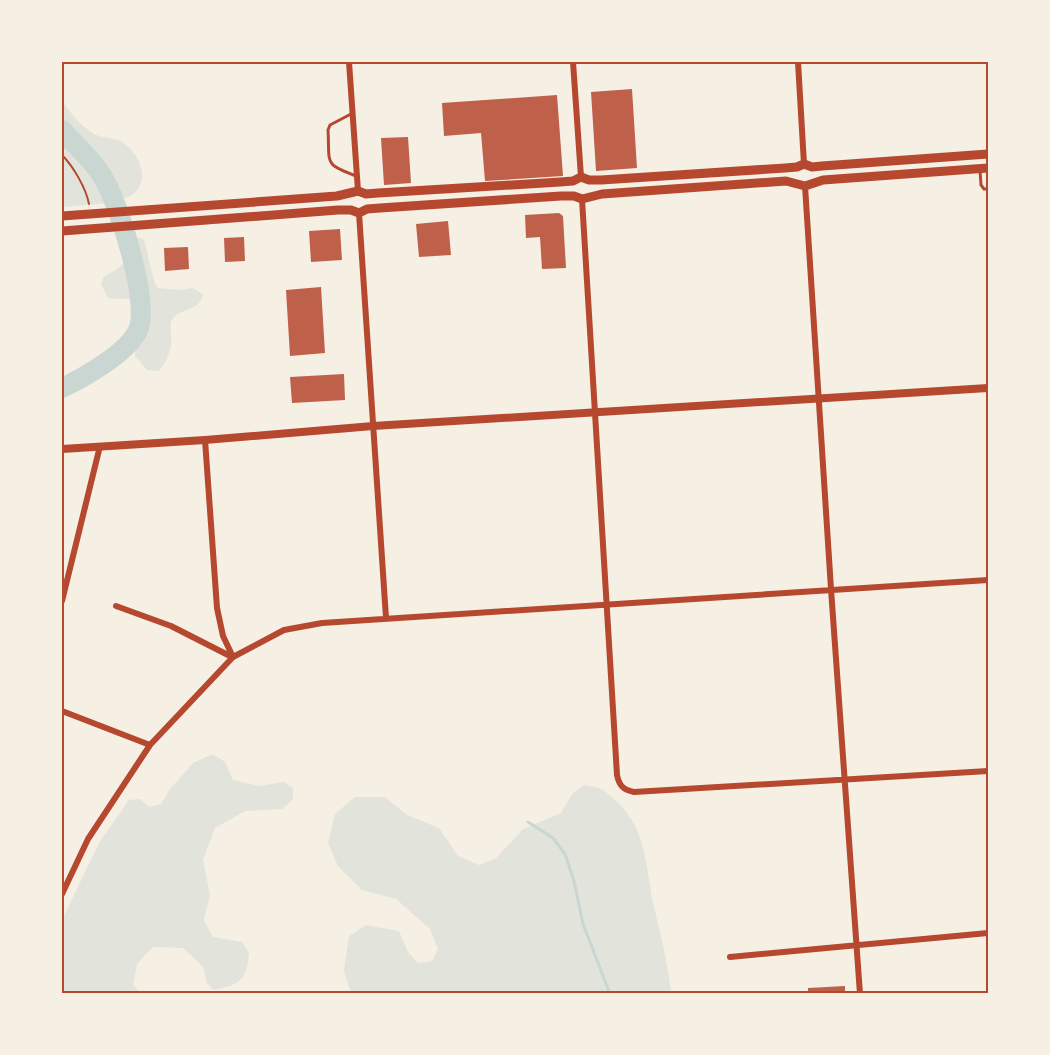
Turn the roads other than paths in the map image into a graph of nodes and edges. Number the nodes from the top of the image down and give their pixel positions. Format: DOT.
graph roads {
  1 [pos="349,62"];
  2 [pos="573,62"];
  3 [pos="798,62"];
  4 [pos="353,113"];
  5 [pos="988,154"];
  6 [pos="805,166"];
  7 [pos="984,168"];
  8 [pos="357,176"];
  9 [pos="581,180"];
  10 [pos="805,184"];
  11 [pos="988,189"];
  12 [pos="358,193"];
  13 [pos="582,197"];
  14 [pos="359,210"];
  15 [pos="62,216"];
  16 [pos="62,231"];
  17 [pos="988,388"];
  18 [pos="819,399"];
  19 [pos="595,412"];
  20 [pos="372,426"];
  21 [pos="205,440"];
  22 [pos="100,446"];
  23 [pos="62,448"];
  24 [pos="988,580"];
  25 [pos="831,589"];
  26 [pos="62,601"];
  27 [pos="607,603"];
  28 [pos="116,606"];
  29 [pos="386,618"];
  30 [pos="233,657"];
  31 [pos="62,711"];
  32 [pos="150,745"];
  33 [pos="988,771"];
  34 [pos="846,779"];
  35 [pos="62,894"];
  36 [pos="988,933"];
  37 [pos="858,944"];
  38 [pos="730,957"];
  39 [pos="860,993"];
  1 -- 4 [label="street"];
  2 -- 9 [label="street"];
  3 -- 6 [label="street"];
  4 -- 8 [label="street"];
  4 -- 8 [label="lane"];
  5 -- 6 [label="main road"];
  6 -- 9 [label="main road"];
  6 -- 10 [label="main road"];
  6 -- 10 [label="main road"];
  7 -- 10 [label="main road"];
  7 -- 11 [label="lane"];
  8 -- 12 [label="street"];
  9 -- 12 [label="main road"];
  9 -- 13 [label="main road"];
  9 -- 13 [label="main road"];
  10 -- 13 [label="main road"];
  10 -- 18 [label="street"];
  12 -- 14 [label="main road"];
  12 -- 14 [label="main road"];
  12 -- 15 [label="main road"];
  13 -- 14 [label="main road"];
  13 -- 19 [label="street"];
  14 -- 16 [label="main road"];
  14 -- 20 [label="street"];
  17 -- 18 [label="street"];
  18 -- 19 [label="street"];
  18 -- 25 [label="street"];
  19 -- 20 [label="street"];
  19 -- 27 [label="street"];
  20 -- 21 [label="street"];
  20 -- 29 [label="street"];
  21 -- 22 [label="street"];
  21 -- 30 [label="street"];
  22 -- 23 [label="street"];
  22 -- 26 [label="street"];
  24 -- 25 [label="street"];
  25 -- 27 [label="street"];
  25 -- 34 [label="street"];
  27 -- 29 [label="street"];
  27 -- 34 [label="street"];
  28 -- 30 [label="street"];
  29 -- 30 [label="street"];
  30 -- 32 [label="street"];
  31 -- 32 [label="street"];
  32 -- 35 [label="street"];
  33 -- 34 [label="street"];
  34 -- 37 [label="street"];
  36 -- 37 [label="street"];
  37 -- 38 [label="street"];
  37 -- 39 [label="street"];
}
